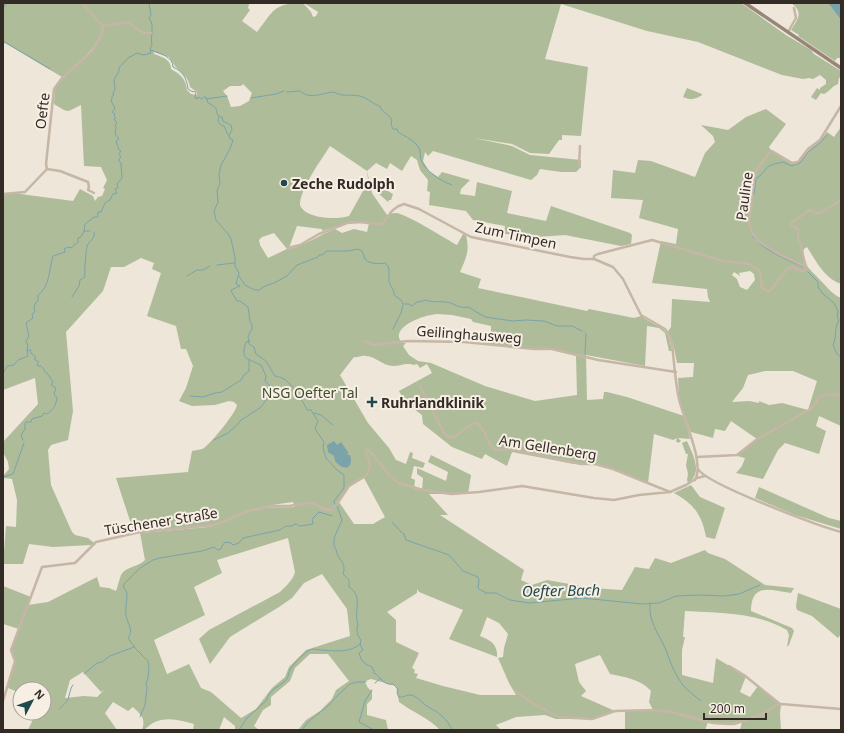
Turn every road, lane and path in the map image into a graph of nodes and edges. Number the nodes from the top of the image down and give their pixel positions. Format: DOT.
graph roads {
  1 [pos="82,3"];
  2 [pos="745,3"];
  3 [pos="794,8"];
  4 [pos="103,26"];
  5 [pos="151,33"];
  6 [pos="787,33"];
  7 [pos="841,68"];
  8 [pos="841,106"];
  9 [pos="580,146"];
  10 [pos="579,165"];
  11 [pos="47,169"];
  12 [pos="94,193"];
  13 [pos="3,194"];
  14 [pos="841,200"];
  15 [pos="288,248"];
  16 [pos="594,258"];
  17 [pos="806,267"];
  18 [pos="364,341"];
  19 [pos="676,372"];
  20 [pos="420,386"];
  21 [pos="841,395"];
  22 [pos="697,458"];
  23 [pos="700,473"];
  24 [pos="705,476"];
  25 [pos="695,480"];
  26 [pos="670,492"];
  27 [pos="841,532"];
  28 [pos="729,666"];
  29 [pos="515,691"];
  30 [pos="3,701"];
  31 [pos="781,704"];
  32 [pos="841,709"];
  1 -- 4 [label="street"];
  2 -- 6 [label="main road"];
  3 -- 6 [label="street"];
  4 -- 5 [label="street"];
  4 -- 11 [label="street, Oefte"];
  6 -- 7 [label="main road"];
  8 -- 17 [label="street, Pauline"];
  9 -- 10 [label="street"];
  11 -- 12 [label="street"];
  11 -- 13 [label="street"];
  14 -- 17 [label="street"];
  15 -- 16 [label="street, Zum Timpen"];
  16 -- 17 [label="street"];
  16 -- 19 [label="street"];
  18 -- 19 [label="street, Geilinghausweg"];
  19 -- 22 [label="street"];
  20 -- 26 [label="street, Am Gellenberg"];
  21 -- 22 [label="street"];
  22 -- 23 [label="street"];
  23 -- 24 [label="street"];
  23 -- 25 [label="street"];
  24 -- 25 [label="street"];
  24 -- 27 [label="street"];
  25 -- 26 [label="street"];
  26 -- 30 [label="street, Tüschener Straße"];
  28 -- 31 [label="street"];
  29 -- 31 [label="street"];
  31 -- 32 [label="street"];
}
